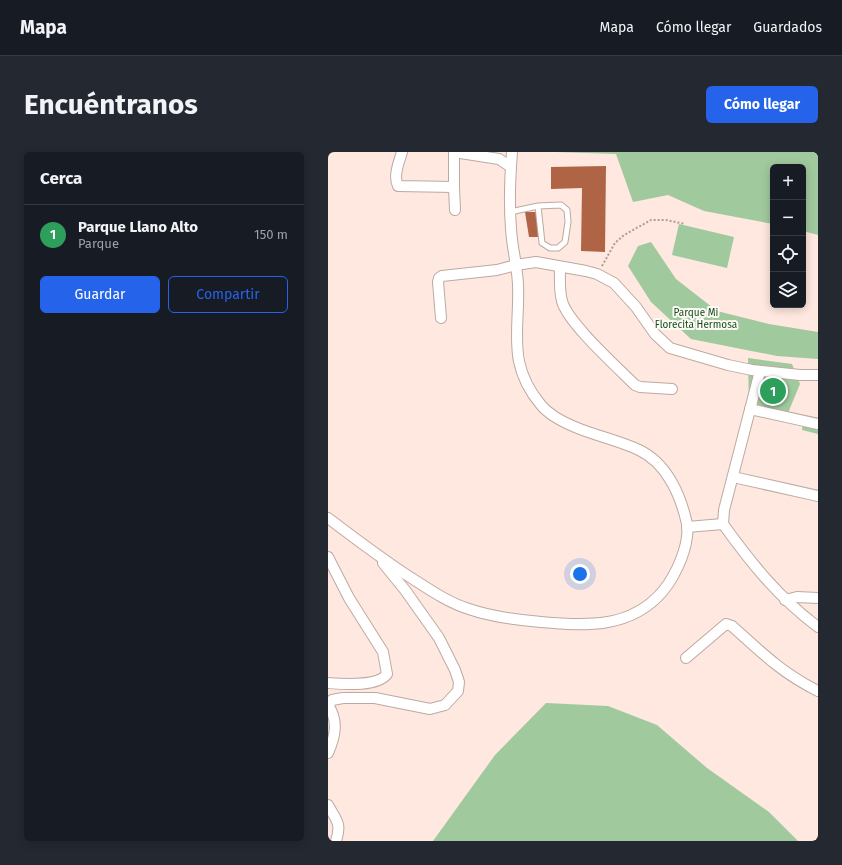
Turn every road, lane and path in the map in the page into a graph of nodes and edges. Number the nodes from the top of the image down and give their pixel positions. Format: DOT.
graph roads {
  1 [pos="402,152"];
  2 [pos="454,152"];
  3 [pos="512,152"];
  4 [pos="511,167"];
  5 [pos="454,187"];
  6 [pos="538,206"];
  7 [pos="456,210"];
  8 [pos="510,212"];
  9 [pos="685,224"];
  10 [pos="516,264"];
  11 [pos="560,267"];
  12 [pos="597,274"];
  13 [pos="441,318"];
  14 [pos="760,371"];
  15 [pos="818,375"];
  16 [pos="672,389"];
  17 [pos="750,409"];
  18 [pos="818,424"];
  19 [pos="733,477"];
  20 [pos="818,496"];
  21 [pos="328,518"];
  22 [pos="723,524"];
  23 [pos="687,527"];
  24 [pos="376,555"];
  25 [pos="328,557"];
  26 [pos="818,598"];
  27 [pos="785,600"];
  28 [pos="818,626"];
  29 [pos="686,658"];
  30 [pos="328,683"];
  31 [pos="818,691"];
  32 [pos="328,705"];
  33 [pos="328,753"];
  34 [pos="328,805"];
  35 [pos="336,841"];
  1 -- 5 [label="street"];
  2 -- 4 [label="street"];
  2 -- 5 [label="street"];
  3 -- 4 [label="street"];
  4 -- 8 [label="street"];
  5 -- 7 [label="street"];
  6 -- 6 [label="lane"];
  6 -- 8 [label="lane"];
  8 -- 10 [label="street"];
  9 -- 12 [label="path"];
  10 -- 11 [label="street"];
  10 -- 13 [label="street"];
  10 -- 23 [label="street"];
  11 -- 12 [label="street"];
  11 -- 16 [label="street"];
  12 -- 14 [label="street"];
  14 -- 15 [label="street"];
  14 -- 17 [label="street"];
  17 -- 18 [label="street"];
  17 -- 19 [label="street"];
  19 -- 20 [label="street"];
  19 -- 22 [label="street"];
  21 -- 24 [label="street"];
  22 -- 23 [label="street"];
  22 -- 27 [label="street"];
  23 -- 24 [label="street"];
  24 -- 32 [label="street"];
  25 -- 30 [label="street"];
  26 -- 27 [label="street"];
  27 -- 28 [label="street"];
  29 -- 31 [label="street"];
  32 -- 33 [label="street"];
  34 -- 35 [label="street"];
}
